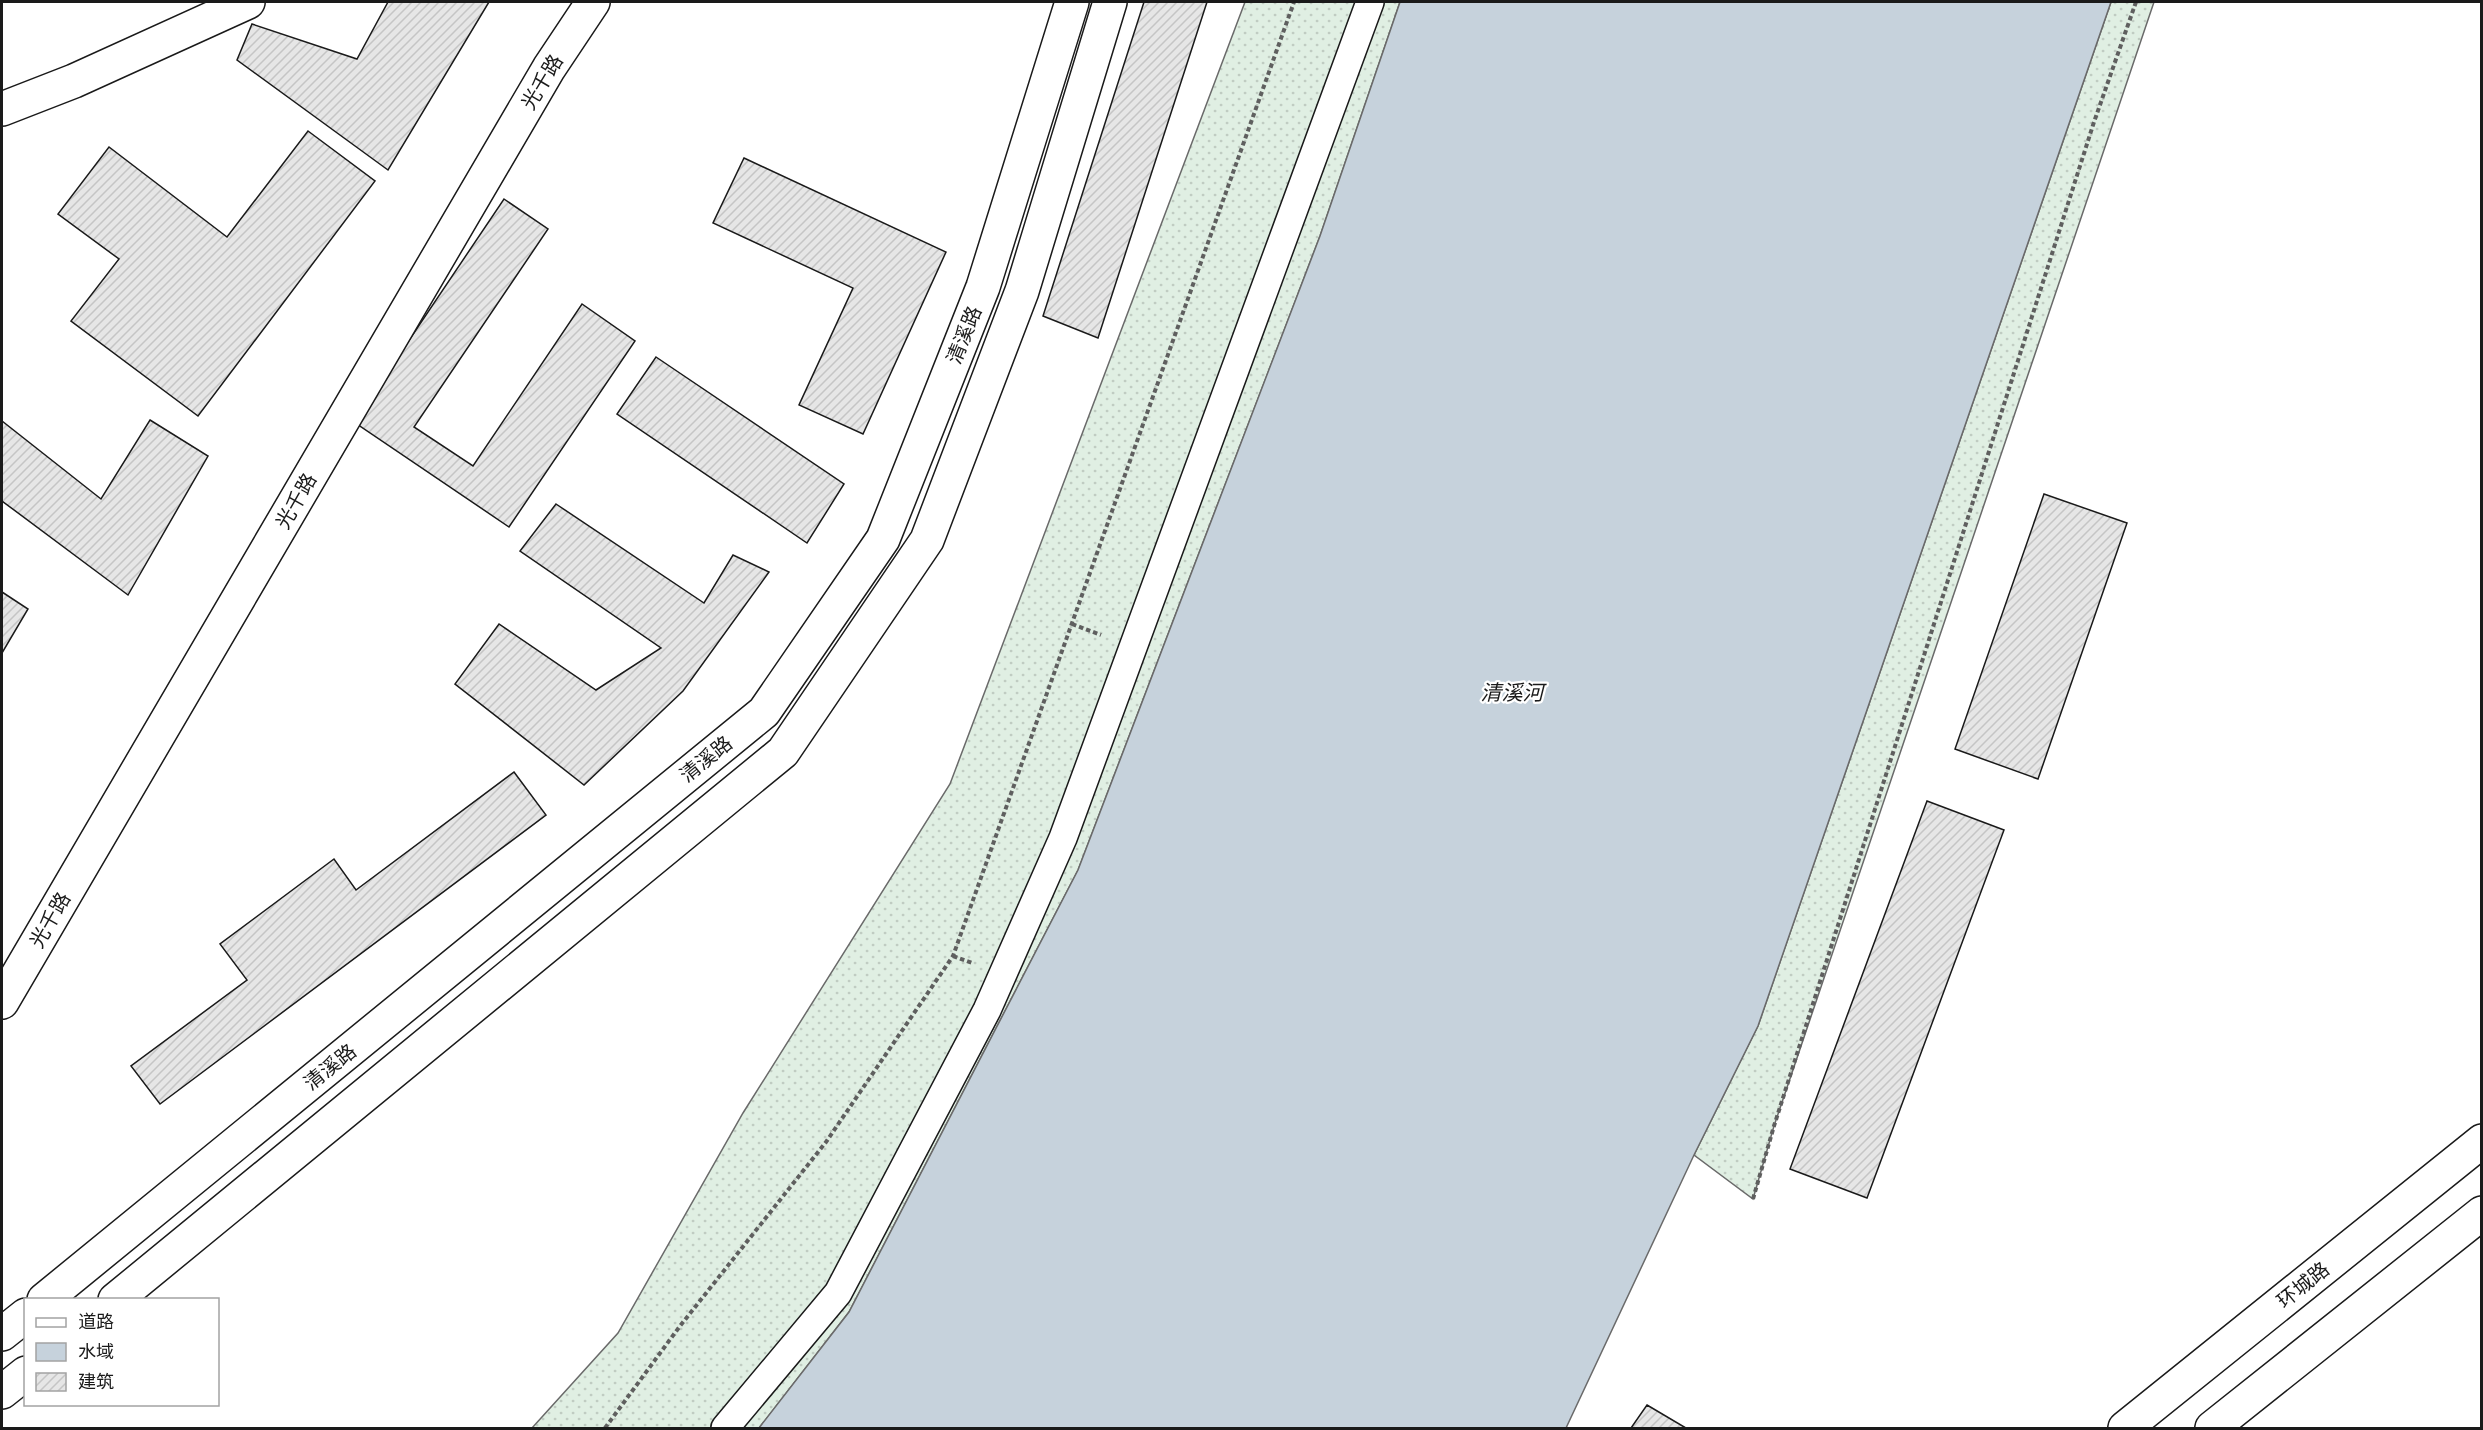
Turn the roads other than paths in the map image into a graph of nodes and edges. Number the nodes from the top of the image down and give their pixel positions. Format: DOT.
graph roads {
  1 [pos="248,2"];
  2 [pos="593,2"];
  3 [pos="1072,2"];
  4 [pos="1110,2"];
  5 [pos="1370,2"];
  6 [pos="2,109"];
  7 [pos="2,1002"];
  8 [pos="2481,1141"];
  9 [pos="2481,1214"];
  10 [pos="45,1298"];
  11 [pos="116,1298"];
  12 [pos="24,1317"];
  13 [pos="2,1334"];
  14 [pos="24,1375"];
  15 [pos="2,1392"];
  16 [pos="725,1428"];
  17 [pos="2125,1428"];
  18 [pos="2212,1428"];
  1 -- 6 [label="main road"];
  2 -- 7 [label="main road, 光千路"];
  3 -- 10 [label="main road, 清溪路"];
  4 -- 11 [label="main road, 清溪路"];
  5 -- 16 [label="street"];
  8 -- 17 [label="main road, 环城路"];
  9 -- 18 [label="main road"];
  12 -- 13 [label="main road"];
  14 -- 15 [label="main road"];
}
